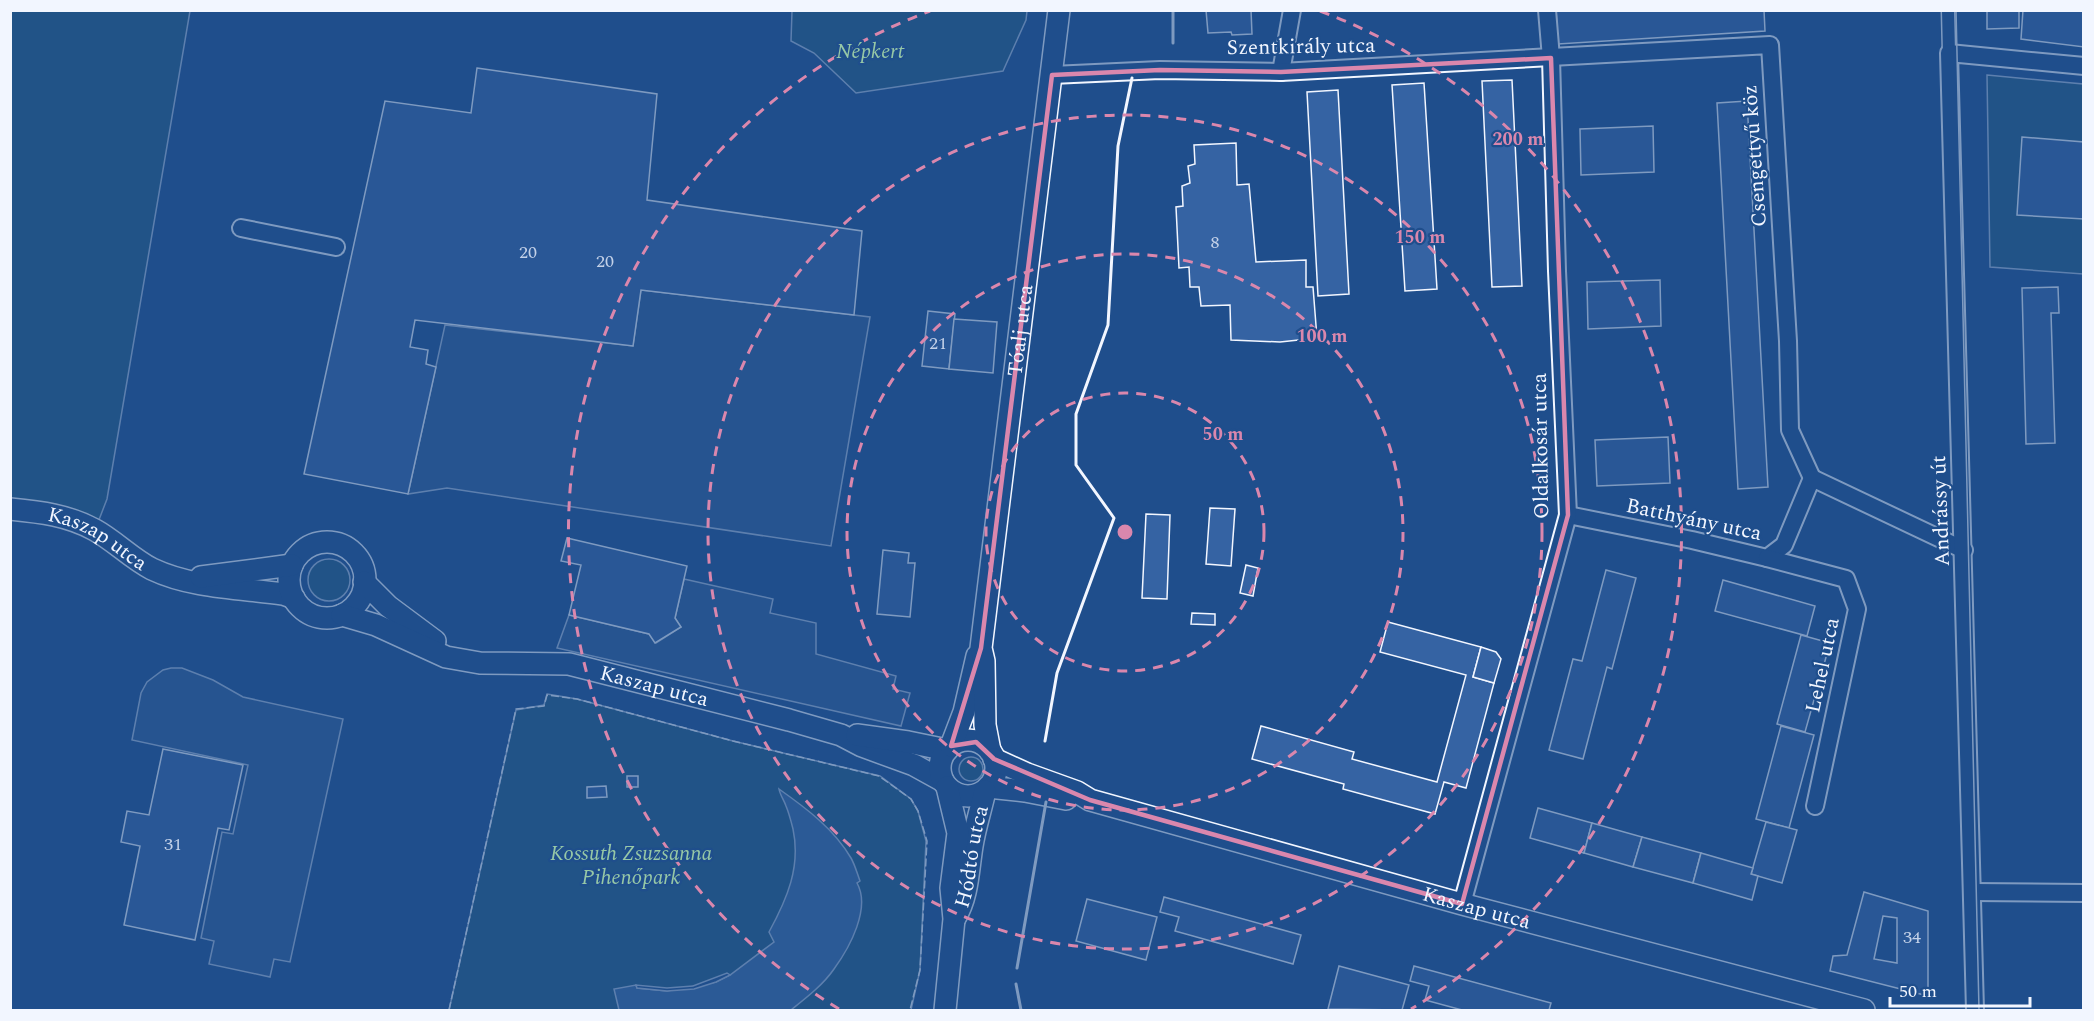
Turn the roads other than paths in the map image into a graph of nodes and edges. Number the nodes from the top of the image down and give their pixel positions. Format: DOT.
graph roads {
  1 [pos="1059,10"];
  2 [pos="1292,10"];
  3 [pos="1547,10"];
  4 [pos="1948,10"];
  5 [pos="1949,52"];
  6 [pos="1551,58"];
  7 [pos="2084,66"];
  8 [pos="1281,72"];
  9 [pos="1052,75"];
  10 [pos="241,228"];
  11 [pos="336,247"];
  12 [pos="1812,478"];
  13 [pos="10,509"];
  14 [pos="1568,515"];
  15 [pos="1964,550"];
  16 [pos="1767,558"];
  17 [pos="292,565"];
  18 [pos="183,580"];
  19 [pos="364,582"];
  20 [pos="294,598"];
  21 [pos="342,615"];
  22 [pos="981,648"];
  23 [pos="463,660"];
  24 [pos="841,735"];
  25 [pos="949,748"];
  26 [pos="992,755"];
  27 [pos="945,784"];
  28 [pos="986,789"];
  29 [pos="1090,800"];
  30 [pos="1815,806"];
  31 [pos="1972,892"];
  32 [pos="2084,893"];
  33 [pos="1462,904"];
  34 [pos="954,919"];
  35 [pos="945,1011"];
  36 [pos="1864,1011"];
  37 [pos="1975,1011"];
  1 -- 9 [label="street, Tóalj utca"];
  2 -- 8 [label="street"];
  3 -- 6 [label="street, Oldalkosár utca"];
  4 -- 5 [label="street, Andrássy út"];
  5 -- 7 [label="street"];
  5 -- 15 [label="street, Andrássy út"];
  6 -- 8 [label="street, Szentkirály utca"];
  6 -- 12 [label="street, Csengettyű köz"];
  6 -- 14 [label="street, Oldalkosár utca"];
  8 -- 9 [label="street, Szentkirály utca"];
  9 -- 22 [label="street, Tóalj utca"];
  10 -- 11 [label="street"];
  12 -- 15 [label="street"];
  12 -- 16 [label="street, Batthyány utca"];
  13 -- 18 [label="street, Kaszap utca"];
  14 -- 16 [label="street, Batthyány utca"];
  14 -- 33 [label="street, Oldalkosár utca"];
  15 -- 31 [label="street, Andrássy út"];
  16 -- 30 [label="street, Lehel utca"];
  17 -- 18 [label="street, Kaszap utca"];
  17 -- 19 [label="street"];
  17 -- 20 [label="street"];
  18 -- 20 [label="street, Kaszap utca"];
  19 -- 21 [label="street"];
  19 -- 23 [label="street, Kaszap utca"];
  20 -- 21 [label="street"];
  21 -- 23 [label="street, Kaszap utca"];
  22 -- 25 [label="street, Tóalj utca"];
  22 -- 26 [label="street, Tóalj utca"];
  23 -- 24 [label="street, Kaszap utca"];
  24 -- 25 [label="street, Kaszap utca"];
  24 -- 27 [label="street, Kaszap utca"];
  25 -- 26 [label="street"];
  25 -- 27 [label="street"];
  26 -- 28 [label="street"];
  26 -- 29 [label="street, Kaszap utca"];
  27 -- 28 [label="street"];
  27 -- 34 [label="street, Hódtó utca"];
  28 -- 29 [label="street, Kaszap utca"];
  28 -- 34 [label="street, Hódtó utca"];
  29 -- 33 [label="street, Kaszap utca"];
  31 -- 32 [label="street"];
  31 -- 37 [label="street, Andrássy út"];
  33 -- 36 [label="street, Kaszap utca"];
  34 -- 35 [label="street, Hódtó utca"];
}
